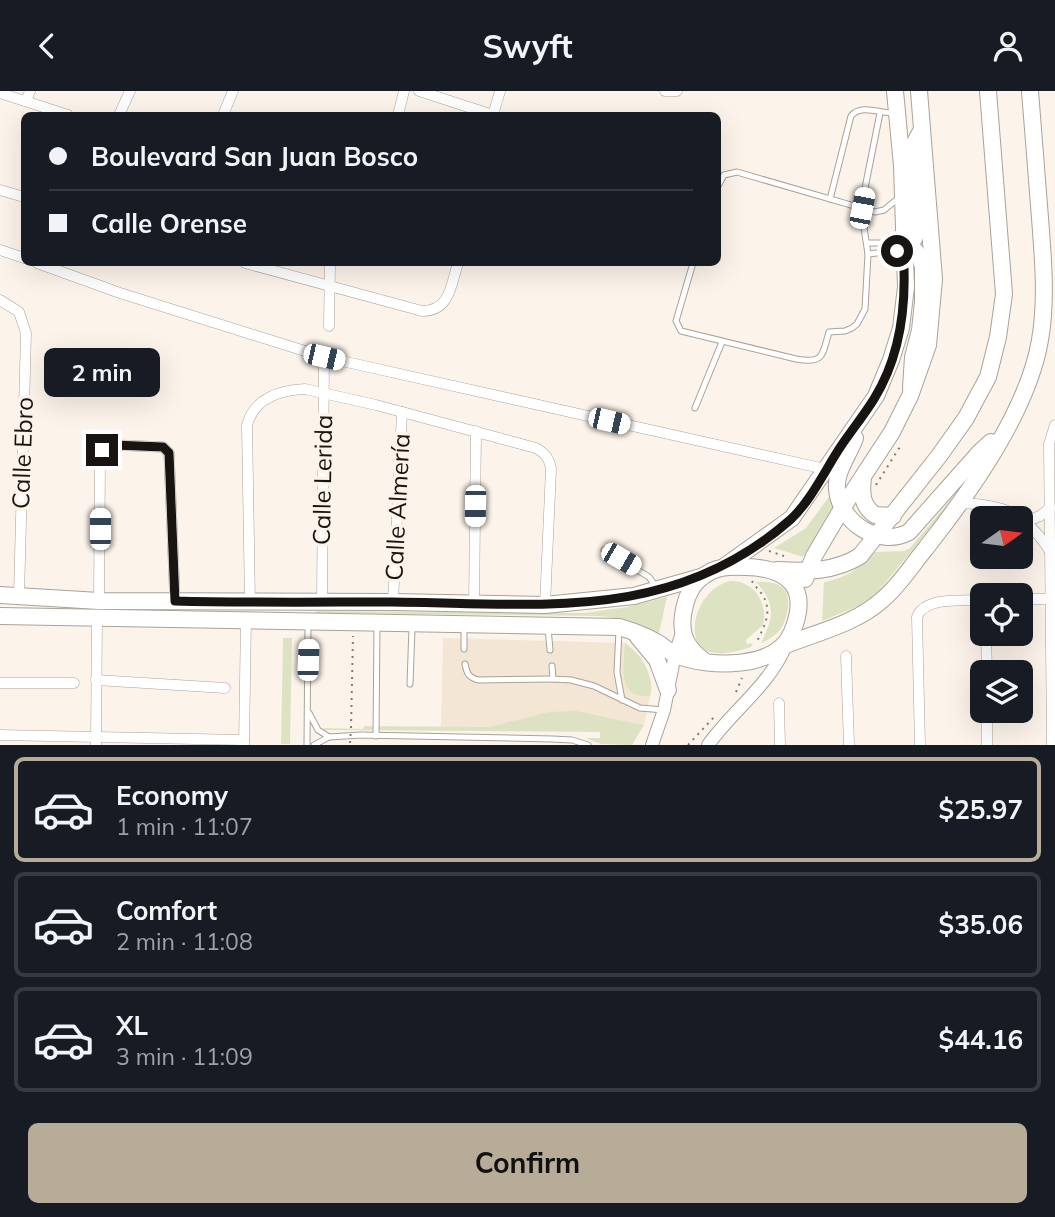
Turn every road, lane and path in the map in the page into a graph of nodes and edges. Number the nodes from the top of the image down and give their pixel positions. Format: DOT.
graph roads {
  1 [pos="131,91"];
  2 [pos="233,91"];
  3 [pos="404,91"];
  4 [pos="419,91"];
  5 [pos="500,91"];
  6 [pos="665,91"];
  7 [pos="677,91"];
  8 [pos="895,91"];
  9 [pos="919,91"];
  10 [pos="988,91"];
  11 [pos="1030,91"];
  12 [pos="0,93"];
  13 [pos="28,96"];
  14 [pos="62,112"];
  15 [pos="120,112"];
  16 [pos="224,112"];
  17 [pos="399,112"];
  18 [pos="484,112"];
  19 [pos="494,112"];
  20 [pos="880,113"];
  21 [pos="897,113"];
  22 [pos="922,127"];
  23 [pos="721,180"];
  24 [pos="0,190"];
  25 [pos="903,194"];
  26 [pos="21,196"];
  27 [pos="830,199"];
  28 [pos="862,208"];
  29 [pos="867,243"];
  30 [pos="906,246"];
  31 [pos="0,250"];
  32 [pos="868,254"];
  33 [pos="21,257"];
  34 [pos="45,266"];
  35 [pos="256,266"];
  36 [pos="330,266"];
  37 [pos="457,266"];
  38 [pos="692,266"];
  39 [pos="328,285"];
  40 [pos="0,300"];
  41 [pos="329,326"];
  42 [pos="722,342"];
  43 [pos="324,357"];
  44 [pos="326,392"];
  45 [pos="909,396"];
  46 [pos="695,408"];
  47 [pos="402,412"];
  48 [pos="859,422"];
  49 [pos="1055,425"];
  50 [pos="476,431"];
  51 [pos="1003,433"];
  52 [pos="825,469"];
  53 [pos="864,473"];
  54 [pos="961,503"];
  55 [pos="995,506"];
  56 [pos="843,507"];
  57 [pos="1050,508"];
  58 [pos="893,516"];
  59 [pos="1033,519"];
  60 [pos="1033,529"];
  61 [pos="876,537"];
  62 [pos="604,550"];
  63 [pos="1051,552"];
  64 [pos="725,566"];
  65 [pos="774,570"];
  66 [pos="807,571"];
  67 [pos="701,577"];
  68 [pos="751,582"];
  69 [pos="658,590"];
  70 [pos="0,595"];
  71 [pos="19,595"];
  72 [pos="799,599"];
  73 [pos="1033,599"];
  74 [pos="1049,599"];
  75 [pos="175,601"];
  76 [pos="970,601"];
  77 [pos="393,602"];
  78 [pos="322,603"];
  79 [pos="474,605"];
  80 [pos="545,605"];
  81 [pos="98,609"];
  82 [pos="248,611"];
  83 [pos="0,616"];
  84 [pos="308,622"];
  85 [pos="353,622"];
  86 [pos="377,623"];
  87 [pos="412,624"];
  88 [pos="464,625"];
  89 [pos="548,625"];
  90 [pos="626,629"];
  91 [pos="682,633"];
  92 [pos="757,643"];
  93 [pos="786,645"];
  94 [pos="464,649"];
  95 [pos="550,649"];
  96 [pos="675,654"];
  97 [pos="846,656"];
  98 [pos="704,661"];
  99 [pos="465,664"];
  100 [pos="552,666"];
  101 [pos="743,676"];
  102 [pos="553,679"];
  103 [pos="96,680"];
  104 [pos="0,683"];
  105 [pos="74,683"];
  106 [pos="411,684"];
  107 [pos="225,688"];
  108 [pos="668,690"];
  109 [pos="736,694"];
  110 [pos="622,700"];
  111 [pos="779,703"];
  112 [pos="308,710"];
  113 [pos="664,710"];
  114 [pos="718,712"];
  115 [pos="987,723"];
  116 [pos="0,735"];
  117 [pos="376,736"];
  118 [pos="328,737"];
  119 [pos="15,740"];
  120 [pos="96,741"];
  121 [pos="169,742"];
  122 [pos="244,742"];
  123 [pos="350,743"];
  124 [pos="307,744"];
  125 [pos="314,744"];
  126 [pos="587,744"];
  127 [pos="652,744"];
  128 [pos="688,744"];
  129 [pos="708,744"];
  130 [pos="780,744"];
  131 [pos="849,744"];
  132 [pos="920,744"];
  133 [pos="987,744"];
  134 [pos="1052,744"];
  1 -- 15 [label="street"];
  2 -- 16 [label="street"];
  3 -- 17 [label="street"];
  4 -- 18 [label="street"];
  5 -- 19 [label="street"];
  6 -- 7 [label="street"];
  8 -- 21 [label="main road"];
  9 -- 22 [label="main road"];
  10 -- 58 [label="main road"];
  11 -- 51 [label="main road"];
  12 -- 13 [label="street"];
  13 -- 14 [label="street"];
  20 -- 21 [label="lane"];
  20 -- 27 [label="lane"];
  20 -- 28 [label="lane"];
  21 -- 25 [label="main road"];
  22 -- 30 [label="main road"];
  22 -- 45 [label="main road"];
  23 -- 27 [label="lane"];
  24 -- 26 [label="street"];
  25 -- 28 [label="lane"];
  25 -- 30 [label="main road"];
  27 -- 28 [label="lane"];
  28 -- 29 [label="lane"];
  29 -- 30 [label="lane"];
  29 -- 32 [label="lane"];
  30 -- 32 [label="lane"];
  30 -- 45 [label="main road"];
  30 -- 48 [label="main road"];
  31 -- 33 [label="street"];
  32 -- 42 [label="lane"];
  34 -- 43 [label="street"];
  35 -- 39 [label="street"];
  36 -- 39 [label="street"];
  37 -- 39 [label="street"];
  38 -- 42 [label="lane"];
  39 -- 41 [label="street"];
  40 -- 71 [label="street, Calle Ebro"];
  42 -- 46 [label="lane"];
  43 -- 44 [label="street, Calle Lerida"];
  43 -- 52 [label="street"];
  44 -- 47 [label="street"];
  44 -- 78 [label="street, Calle Lerida"];
  44 -- 82 [label="street"];
  45 -- 53 [label="main road"];
  47 -- 50 [label="street"];
  47 -- 77 [label="street, Calle Almería"];
  48 -- 52 [label="main road"];
  48 -- 56 [label="main road"];
  49 -- 57 [label="street"];
  50 -- 79 [label="street"];
  50 -- 80 [label="street"];
  51 -- 54 [label="main road"];
  51 -- 61 [label="main road"];
  52 -- 64 [label="main road"];
  53 -- 56 [label="main road"];
  53 -- 58 [label="main road"];
  54 -- 55 [label="street"];
  54 -- 93 [label="main road"];
  56 -- 61 [label="main road"];
  56 -- 66 [label="main road"];
  57 -- 59 [label="street"];
  57 -- 63 [label="street"];
  58 -- 61 [label="main road"];
  60 -- 63 [label="street"];
  61 -- 66 [label="main road"];
  62 -- 69 [label="lane"];
  63 -- 74 [label="street"];
  64 -- 65 [label="main road"];
  64 -- 67 [label="main road"];
  65 -- 66 [label="main road"];
  65 -- 72 [label="main road"];
  66 -- 72 [label="main road"];
  67 -- 69 [label="main road"];
  67 -- 91 [label="main road"];
  68 -- 92 [label="path"];
  69 -- 80 [label="main road"];
  70 -- 71 [label="main road"];
  71 -- 81 [label="main road"];
  72 -- 93 [label="main road"];
  73 -- 74 [label="street"];
  74 -- 134 [label="street"];
  75 -- 81 [label="main road"];
  75 -- 81 [label="street"];
  75 -- 82 [label="main road"];
  76 -- 132 [label="street"];
  77 -- 78 [label="main road"];
  77 -- 79 [label="main road"];
  78 -- 82 [label="main road"];
  79 -- 80 [label="main road"];
  81 -- 82 [label="main road"];
  81 -- 83 [label="main road"];
  81 -- 103 [label="street"];
  82 -- 84 [label="main road"];
  82 -- 122 [label="street"];
  84 -- 85 [label="main road"];
  84 -- 112 [label="lane"];
  85 -- 86 [label="main road"];
  85 -- 123 [label="path, bridge"];
  86 -- 87 [label="main road"];
  86 -- 117 [label="lane"];
  87 -- 88 [label="main road"];
  87 -- 106 [label="lane"];
  88 -- 89 [label="main road"];
  88 -- 94 [label="lane"];
  89 -- 90 [label="main road"];
  89 -- 95 [label="lane"];
  90 -- 96 [label="main road"];
  90 -- 108 [label="main road"];
  90 -- 110 [label="lane"];
  91 -- 96 [label="street"];
  91 -- 98 [label="main road"];
  93 -- 98 [label="main road"];
  93 -- 129 [label="street"];
  96 -- 98 [label="main road"];
  96 -- 108 [label="street"];
  97 -- 131 [label="street"];
  99 -- 102 [label="lane"];
  100 -- 102 [label="lane"];
  101 -- 109 [label="path"];
  102 -- 110 [label="lane"];
  103 -- 107 [label="street"];
  103 -- 120 [label="street"];
  104 -- 105 [label="street"];
  108 -- 113 [label="street"];
  110 -- 113 [label="lane"];
  111 -- 130 [label="street"];
  112 -- 118 [label="lane"];
  112 -- 124 [label="lane"];
  113 -- 127 [label="street"];
  114 -- 128 [label="path"];
  115 -- 133 [label="street"];
  116 -- 119 [label="street"];
  117 -- 118 [label="lane"];
  117 -- 126 [label="lane"];
  118 -- 125 [label="lane"];
  119 -- 120 [label="street"];
  120 -- 121 [label="street"];
  121 -- 122 [label="street"];
}
